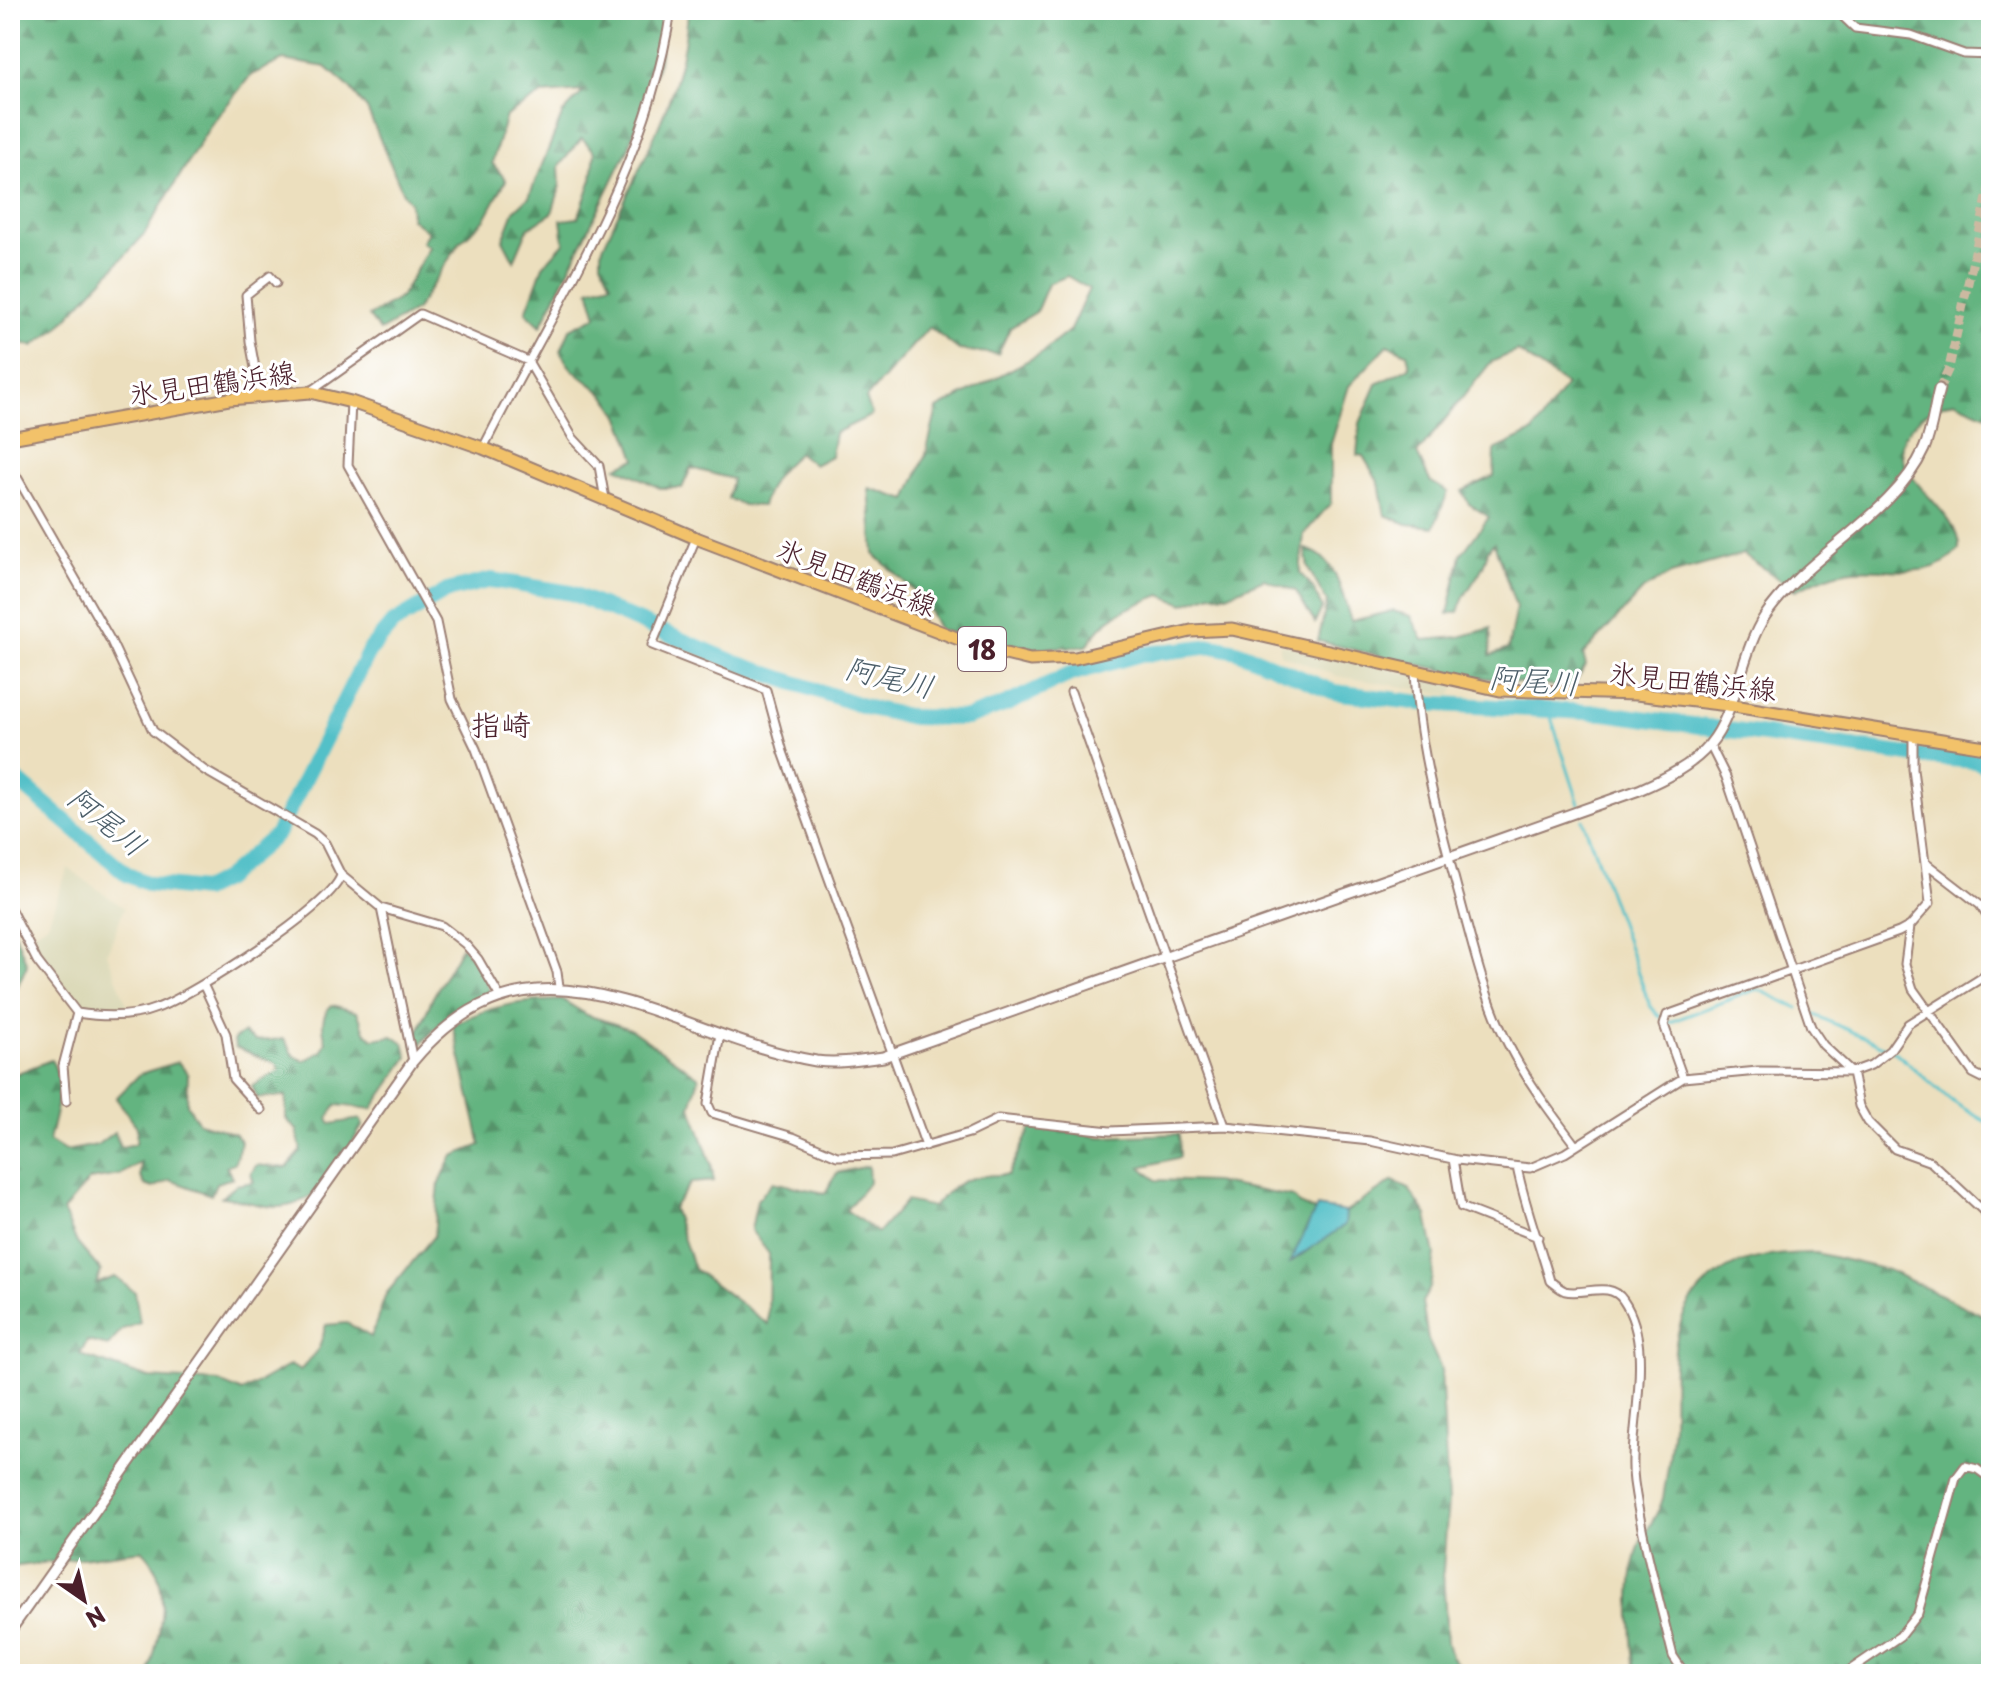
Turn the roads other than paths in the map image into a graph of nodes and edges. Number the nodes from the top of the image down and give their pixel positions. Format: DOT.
graph roads {
  1 [pos="671,10"];
  2 [pos="1836,10"];
  3 [pos="1991,55"];
  4 [pos="276,283"];
  5 [pos="528,361"];
  6 [pos="1939,389"];
  7 [pos="310,392"];
  8 [pos="260,395"];
  9 [pos="351,402"];
  10 [pos="10,438"];
  11 [pos="483,448"];
  12 [pos="10,465"];
  13 [pos="605,502"];
  14 [pos="696,538"];
  15 [pos="1415,669"];
  16 [pos="1071,692"];
  17 [pos="1726,711"];
  18 [pos="1913,740"];
  19 [pos="1710,745"];
  20 [pos="1991,748"];
  21 [pos="1449,859"];
  22 [pos="1927,864"];
  23 [pos="341,875"];
  24 [pos="10,908"];
  25 [pos="381,908"];
  26 [pos="1991,922"];
  27 [pos="1910,926"];
  28 [pos="1166,958"];
  29 [pos="1793,970"];
  30 [pos="1991,972"];
  31 [pos="203,984"];
  32 [pos="559,987"];
  33 [pos="500,997"];
  34 [pos="1927,1010"];
  35 [pos="77,1013"];
  36 [pos="720,1034"];
  37 [pos="893,1054"];
  38 [pos="413,1061"];
  39 [pos="1852,1072"];
  40 [pos="1683,1078"];
  41 [pos="1991,1082"];
  42 [pos="66,1101"];
  43 [pos="261,1110"];
  44 [pos="1225,1126"];
  45 [pos="926,1146"];
  46 [pos="1576,1146"];
  47 [pos="1453,1159"];
  48 [pos="1517,1167"];
  49 [pos="1991,1218"];
  50 [pos="1538,1237"];
  51 [pos="1991,1479"];
  52 [pos="10,1631"];
  53 [pos="1685,1674"];
  54 [pos="1844,1674"];
  1 -- 5 [label="street"];
  2 -- 3 [label="street"];
  4 -- 8 [label="street"];
  5 -- 7 [label="street"];
  5 -- 11 [label="street"];
  5 -- 13 [label="street"];
  6 -- 17 [label="street"];
  7 -- 8 [label="main road, 氷見田鶴浜線 / 18"];
  7 -- 9 [label="main road, 氷見田鶴浜線 / 18"];
  8 -- 10 [label="main road, 氷見田鶴浜線 / 18"];
  9 -- 11 [label="main road, 氷見田鶴浜線 / 18"];
  9 -- 32 [label="street"];
  11 -- 13 [label="main road, 氷見田鶴浜線 / 18"];
  12 -- 23 [label="street"];
  13 -- 14 [label="main road, 氷見田鶴浜線 / 18"];
  14 -- 15 [label="main road, 氷見田鶴浜線 / 18"];
  14 -- 37 [label="street"];
  15 -- 17 [label="main road, 氷見田鶴浜線 / 18"];
  15 -- 21 [label="street"];
  16 -- 28 [label="street"];
  17 -- 18 [label="main road, 氷見田鶴浜線 / 18"];
  17 -- 19 [label="street"];
  18 -- 20 [label="main road, 氷見田鶴浜線 / 18"];
  18 -- 22 [label="street"];
  19 -- 21 [label="street"];
  19 -- 29 [label="street"];
  21 -- 28 [label="street"];
  21 -- 46 [label="street"];
  22 -- 26 [label="street"];
  22 -- 27 [label="street"];
  23 -- 25 [label="street"];
  23 -- 31 [label="street"];
  24 -- 35 [label="street"];
  25 -- 33 [label="street"];
  25 -- 38 [label="street"];
  27 -- 29 [label="street"];
  27 -- 34 [label="street"];
  28 -- 37 [label="street"];
  28 -- 44 [label="street"];
  29 -- 39 [label="street"];
  29 -- 40 [label="street"];
  30 -- 34 [label="street"];
  31 -- 35 [label="street"];
  31 -- 43 [label="street"];
  32 -- 33 [label="street"];
  32 -- 36 [label="street"];
  33 -- 38 [label="street"];
  34 -- 39 [label="street"];
  34 -- 41 [label="street"];
  35 -- 42 [label="street"];
  36 -- 37 [label="street"];
  36 -- 45 [label="street"];
  37 -- 45 [label="street"];
  38 -- 52 [label="street"];
  39 -- 40 [label="street"];
  39 -- 49 [label="street"];
  40 -- 46 [label="street"];
  44 -- 45 [label="street"];
  44 -- 47 [label="street"];
  46 -- 48 [label="street"];
  47 -- 48 [label="street"];
  47 -- 50 [label="street"];
  48 -- 50 [label="street"];
  50 -- 53 [label="street"];
  51 -- 54 [label="street"];
}
